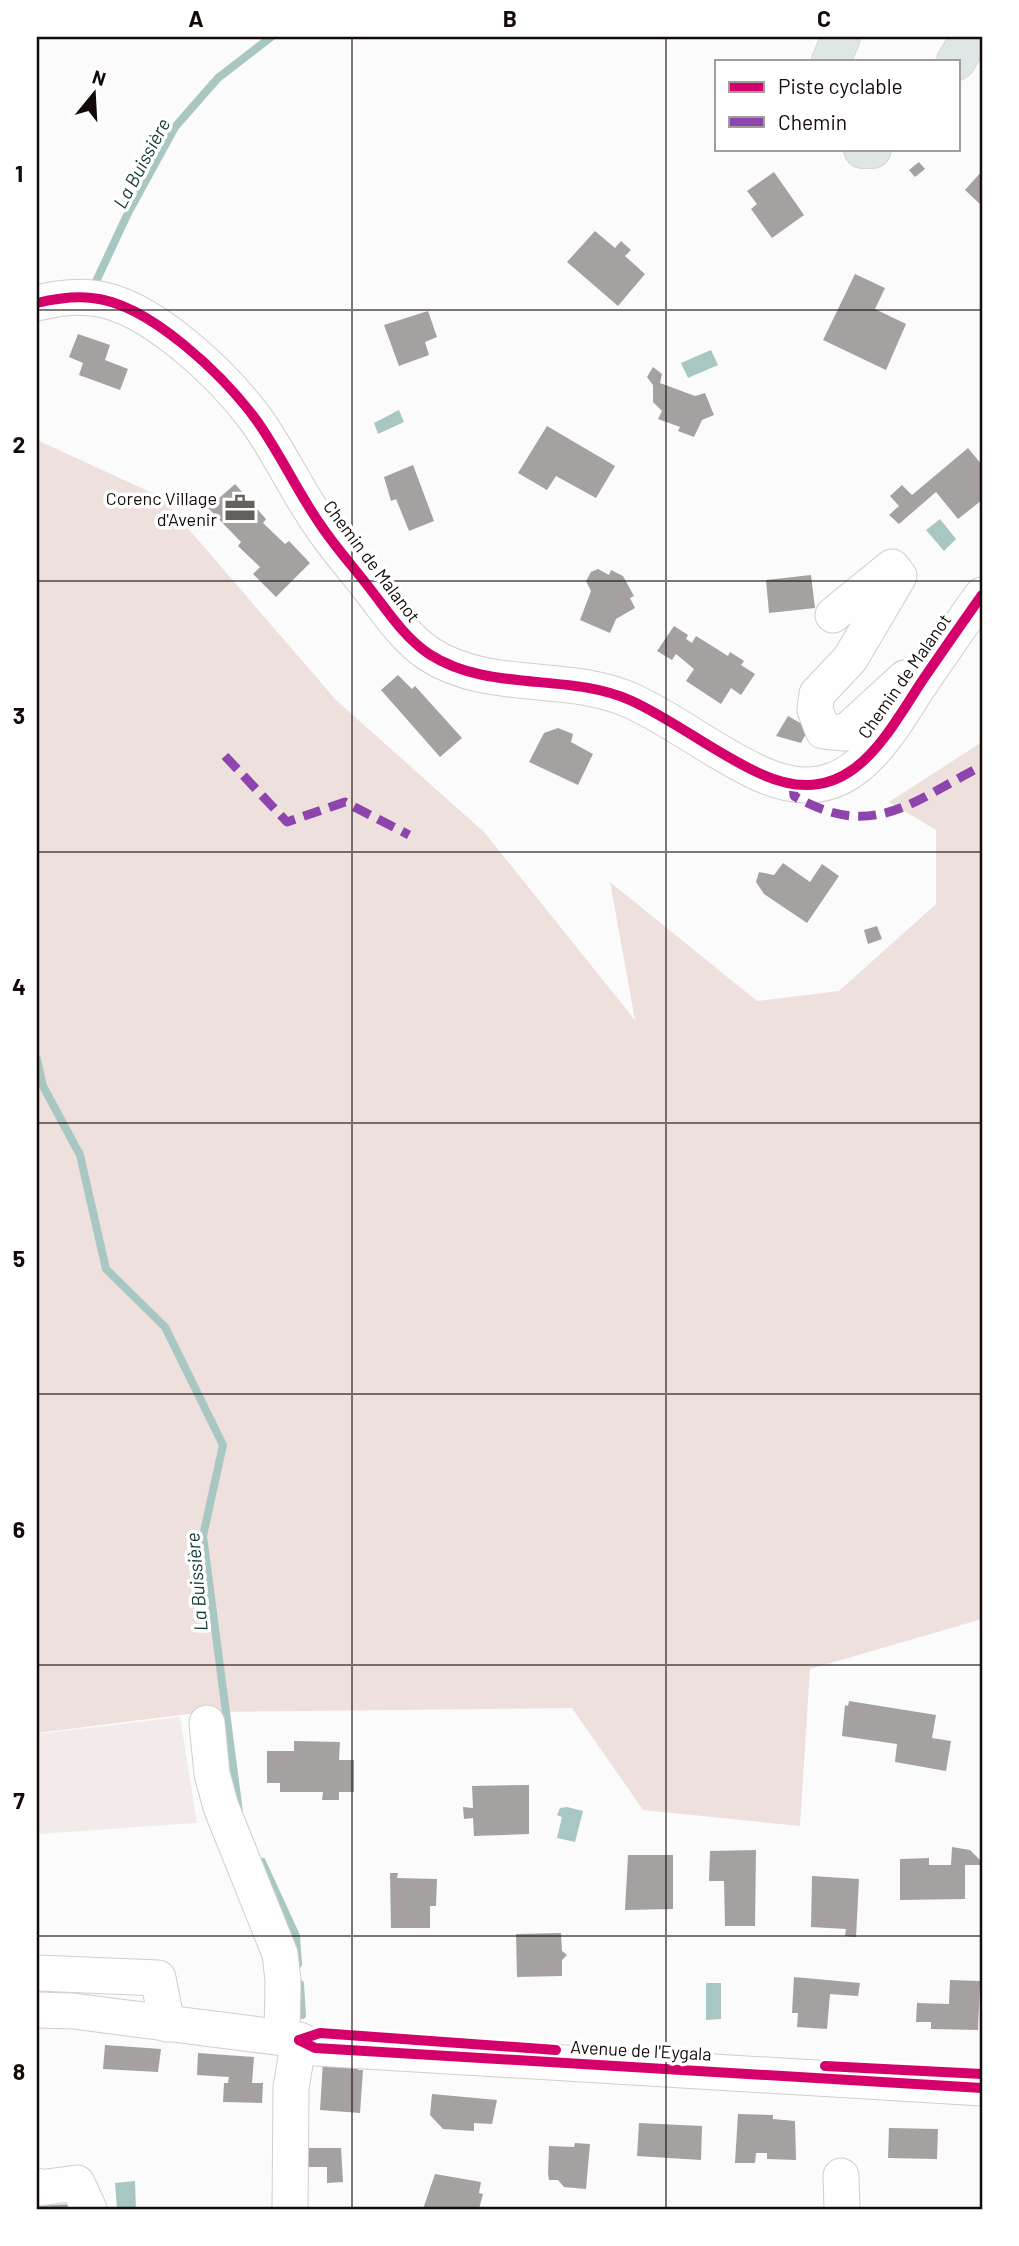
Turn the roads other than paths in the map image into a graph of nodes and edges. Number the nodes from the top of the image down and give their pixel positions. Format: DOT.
graph roads {
  1 [pos="841,37"];
  2 [pos="971,37"];
  3 [pos="831,60"];
  4 [pos="957,60"];
  5 [pos="37,303"];
  6 [pos="982,594"];
  7 [pos="833,615"];
  8 [pos="920,683"];
  9 [pos="207,1723"];
  10 [pos="37,1973"];
  11 [pos="37,2010"];
  12 [pos="167,2024"];
  13 [pos="290,2038"];
  14 [pos="982,2074"];
  15 [pos="982,2088"];
  16 [pos="37,2186"];
  17 [pos="89,2209"];
  18 [pos="290,2209"];
  1 -- 3 [label="main road"];
  2 -- 4 [label="main road"];
  5 -- 8 [label="street, Chemin de Malanot"];
  6 -- 8 [label="street, Chemin de Malanot"];
  7 -- 8 [label="street"];
  9 -- 13 [label="street"];
  10 -- 12 [label="street"];
  11 -- 12 [label="street, Avenue de l'Eygala"];
  12 -- 13 [label="street, Avenue de l'Eygala"];
  13 -- 14 [label="street, Avenue de l'Eygala"];
  13 -- 15 [label="street, Avenue de l'Eygala"];
  13 -- 18 [label="street"];
  16 -- 17 [label="street"];
}
